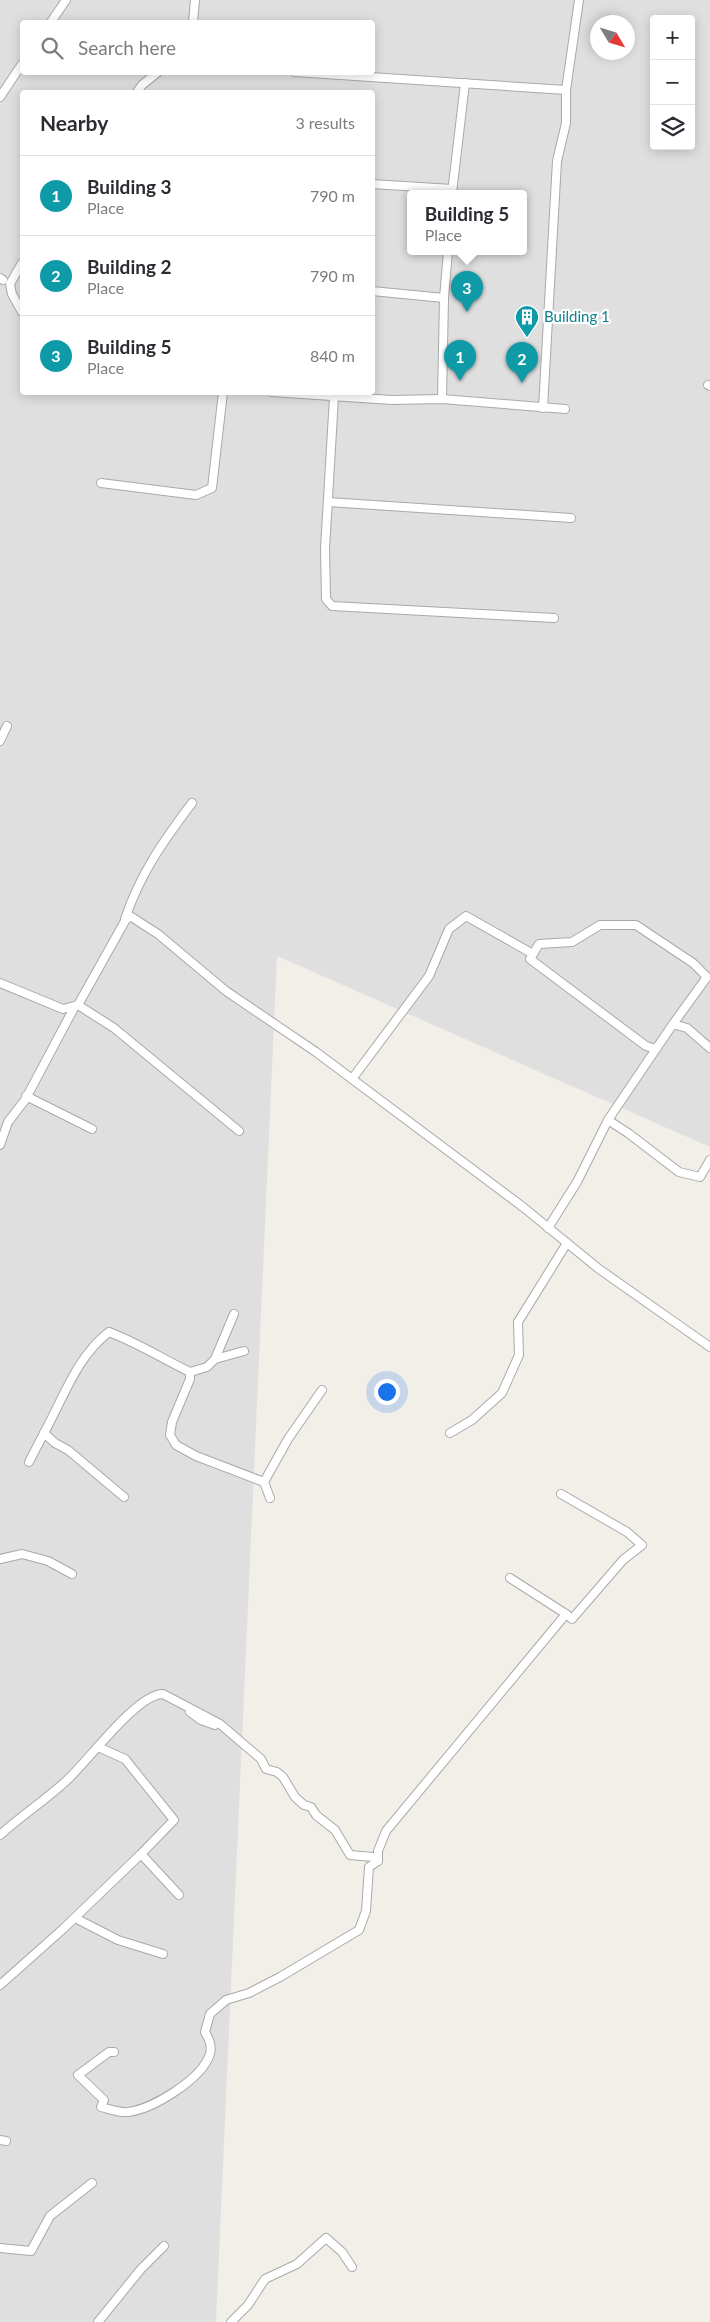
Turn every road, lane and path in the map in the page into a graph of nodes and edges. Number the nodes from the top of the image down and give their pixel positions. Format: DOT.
graph roads {
  1 [pos="66,0"];
  2 [pos="195,0"];
  3 [pos="579,0"];
  4 [pos="52,20"];
  5 [pos="193,20"];
  6 [pos="20,67"];
  7 [pos="154,75"];
  8 [pos="341,75"];
  9 [pos="465,83"];
  10 [pos="138,90"];
  11 [pos="566,90"];
  12 [pos="0,97"];
  13 [pos="375,184"];
  14 [pos="441,190"];
  15 [pos="452,190"];
  16 [pos="448,255"];
  17 [pos="20,266"];
  18 [pos="375,292"];
  19 [pos="444,298"];
  20 [pos="20,308"];
  21 [pos="223,395"];
  22 [pos="309,395"];
  23 [pos="334,397"];
  24 [pos="442,399"];
  25 [pos="543,408"];
  26 [pos="565,409"];
  27 [pos="101,483"];
  28 [pos="328,502"];
  29 [pos="571,518"];
  30 [pos="554,618"];
  31 [pos="7,726"];
  32 [pos="0,741"];
  33 [pos="192,803"];
  34 [pos="124,921"];
  35 [pos="533,954"];
  36 [pos="0,984"];
  37 [pos="76,1006"];
  38 [pos="673,1024"];
  39 [pos="710,1048"];
  40 [pos="656,1049"];
  41 [pos="352,1079"];
  42 [pos="26,1096"];
  43 [pos="608,1120"];
  44 [pos="92,1129"];
  45 [pos="239,1131"];
  46 [pos="1,1143"];
  47 [pos="710,1160"];
  48 [pos="548,1228"];
  49 [pos="566,1243"];
  50 [pos="234,1314"];
  51 [pos="710,1347"];
  52 [pos="244,1351"];
  53 [pos="215,1359"];
  54 [pos="190,1372"];
  55 [pos="322,1390"];
  56 [pos="44,1433"];
  57 [pos="450,1433"];
  58 [pos="29,1462"];
  59 [pos="264,1482"];
  60 [pos="562,1494"];
  61 [pos="124,1497"];
  62 [pos="270,1498"];
  63 [pos="0,1559"];
  64 [pos="72,1574"];
  65 [pos="510,1578"];
  66 [pos="566,1614"];
  67 [pos="98,1747"];
  68 [pos="0,1835"];
  69 [pos="141,1854"];
  70 [pos="378,1861"];
  71 [pos="179,1894"];
  72 [pos="75,1918"];
  73 [pos="163,1954"];
  74 [pos="0,1985"];
  75 [pos="114,2052"];
  76 [pos="92,2183"];
  77 [pos="164,2246"];
  78 [pos="0,2248"];
  79 [pos="352,2268"];
  80 [pos="98,2322"];
  81 [pos="231,2322"];
  1 -- 4 [label="street"];
  2 -- 5 [label="street"];
  3 -- 11 [label="street"];
  6 -- 12 [label="street"];
  7 -- 10 [label="street"];
  8 -- 9 [label="street"];
  9 -- 11 [label="street"];
  9 -- 15 [label="street"];
  11 -- 25 [label="street"];
  13 -- 14 [label="street"];
  16 -- 19 [label="street"];
  17 -- 20 [label="street"];
  18 -- 19 [label="street"];
  19 -- 24 [label="street"];
  21 -- 27 [label="street"];
  22 -- 23 [label="street"];
  23 -- 24 [label="street"];
  23 -- 28 [label="street"];
  24 -- 25 [label="street"];
  25 -- 26 [label="street"];
  28 -- 29 [label="street"];
  28 -- 30 [label="street"];
  31 -- 32 [label="street"];
  33 -- 34 [label="street"];
  34 -- 37 [label="street"];
  34 -- 41 [label="street"];
  35 -- 38 [label="street"];
  35 -- 40 [label="street"];
  35 -- 41 [label="street"];
  36 -- 37 [label="street"];
  37 -- 42 [label="street"];
  37 -- 45 [label="street"];
  38 -- 39 [label="street"];
  38 -- 40 [label="street"];
  40 -- 43 [label="street"];
  41 -- 48 [label="street"];
  42 -- 44 [label="street"];
  42 -- 46 [label="street"];
  43 -- 47 [label="street"];
  43 -- 48 [label="street"];
  48 -- 49 [label="street"];
  49 -- 51 [label="street"];
  49 -- 57 [label="street"];
  50 -- 53 [label="street"];
  52 -- 53 [label="street"];
  53 -- 54 [label="street"];
  54 -- 56 [label="street"];
  54 -- 59 [label="street"];
  55 -- 59 [label="street"];
  56 -- 58 [label="street"];
  56 -- 61 [label="street"];
  59 -- 62 [label="street"];
  60 -- 66 [label="street"];
  63 -- 64 [label="street"];
  65 -- 66 [label="street"];
  66 -- 70 [label="street"];
  67 -- 68 [label="street"];
  67 -- 69 [label="street"];
  67 -- 70 [label="street"];
  69 -- 71 [label="street"];
  69 -- 72 [label="street"];
  70 -- 75 [label="street"];
  72 -- 73 [label="street"];
  72 -- 74 [label="street"];
  76 -- 78 [label="street"];
  77 -- 80 [label="street"];
  79 -- 81 [label="street"];
}
